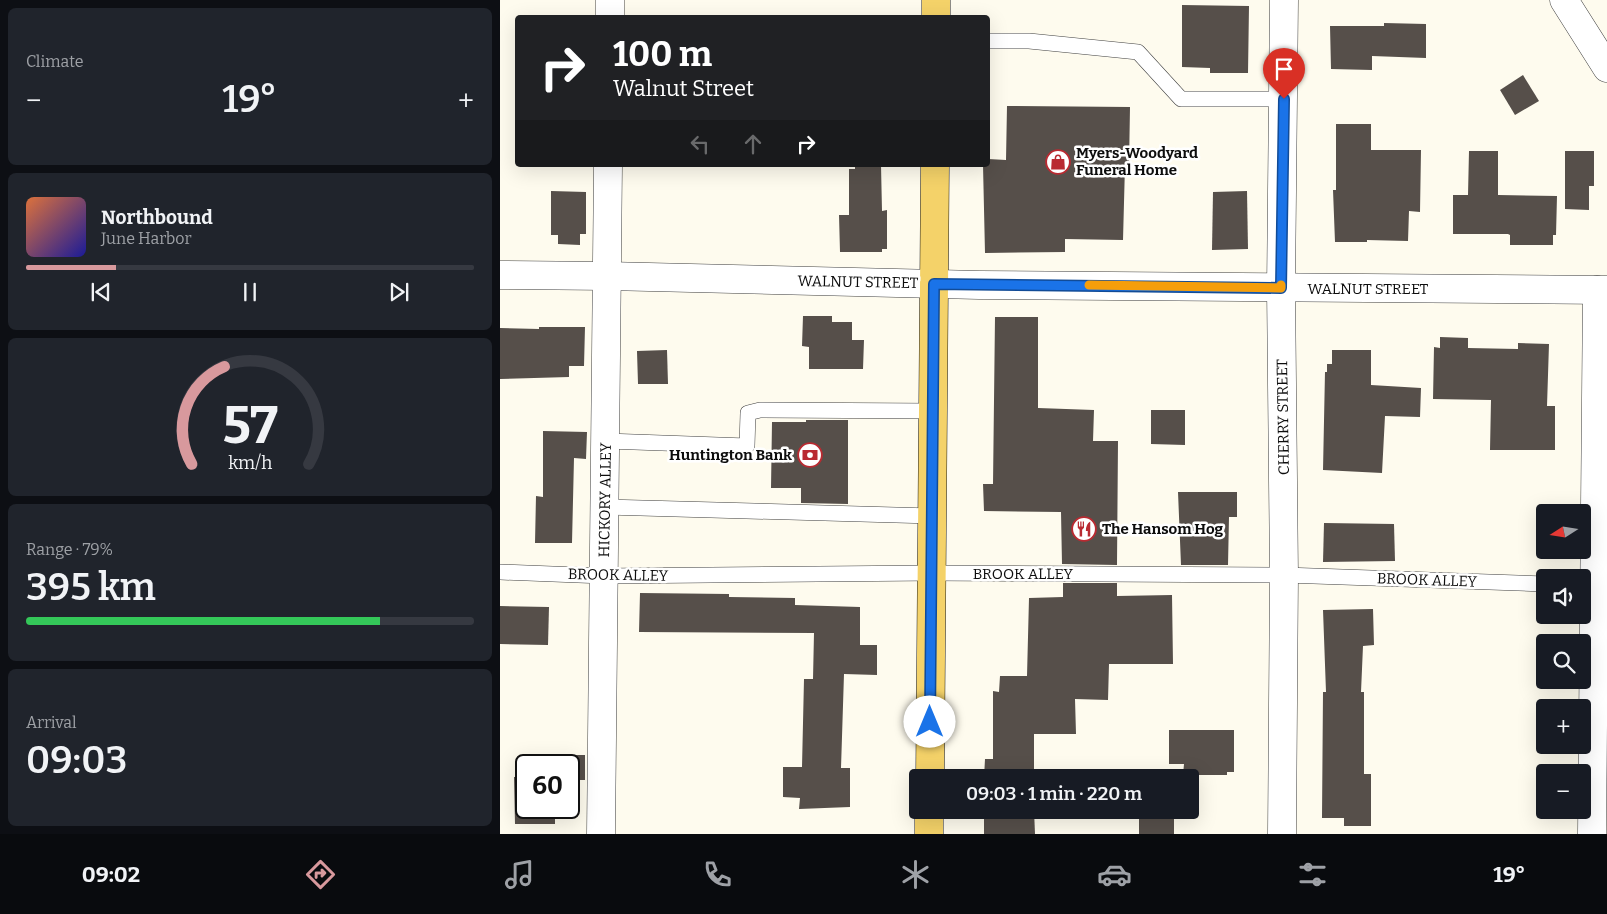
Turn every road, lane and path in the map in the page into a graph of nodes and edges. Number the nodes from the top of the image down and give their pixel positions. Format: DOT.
graph roads {
  1 [pos="610,0"];
  2 [pos="936,0"];
  3 [pos="1284,0"];
  4 [pos="1564,0"];
  5 [pos="610,15"];
  6 [pos="936,15"];
  7 [pos="990,41"];
  8 [pos="1607,68"];
  9 [pos="1284,99"];
  10 [pos="608,167"];
  11 [pos="935,167"];
  12 [pos="500,275"];
  13 [pos="607,276"];
  14 [pos="934,284"];
  15 [pos="1281,288"];
  16 [pos="1602,290"];
  17 [pos="932,411"];
  18 [pos="606,441"];
  19 [pos="604,507"];
  20 [pos="932,516"];
  21 [pos="1589,569"];
  22 [pos="500,572"];
  23 [pos="931,573"];
  24 [pos="1284,575"];
  25 [pos="604,576"];
  26 [pos="1536,584"];
  27 [pos="1589,624"];
  28 [pos="930,769"];
  29 [pos="930,819"];
  30 [pos="601,834"];
  31 [pos="929,834"];
  32 [pos="1282,834"];
  33 [pos="1592,834"];
  1 -- 5 [label="street"];
  2 -- 6 [label="main road"];
  3 -- 9 [label="street, CHERRY STREET"];
  4 -- 8 [label="street"];
  7 -- 9 [label="lane"];
  9 -- 15 [label="street, CHERRY STREET"];
  10 -- 13 [label="street, HICKORY ALLEY"];
  11 -- 14 [label="main road"];
  12 -- 13 [label="street, WALNUT STREET"];
  13 -- 14 [label="street, WALNUT STREET"];
  13 -- 18 [label="street, HICKORY ALLEY"];
  14 -- 15 [label="street, WALNUT STREET"];
  14 -- 17 [label="main road"];
  15 -- 16 [label="street, WALNUT STREET"];
  15 -- 24 [label="street, CHERRY STREET"];
  16 -- 21 [label="street"];
  17 -- 18 [label="lane"];
  17 -- 20 [label="main road"];
  18 -- 19 [label="street, HICKORY ALLEY"];
  19 -- 20 [label="lane"];
  19 -- 25 [label="street, HICKORY ALLEY"];
  20 -- 23 [label="main road"];
  22 -- 25 [label="lane, BROOK ALLEY"];
  23 -- 24 [label="lane, BROOK ALLEY"];
  23 -- 25 [label="lane, BROOK ALLEY"];
  23 -- 28 [label="main road"];
  24 -- 26 [label="lane, BROOK ALLEY"];
  24 -- 32 [label="street, CHERRY STREET"];
  25 -- 30 [label="street, HICKORY ALLEY"];
  27 -- 33 [label="street"];
  29 -- 31 [label="main road"];
}
